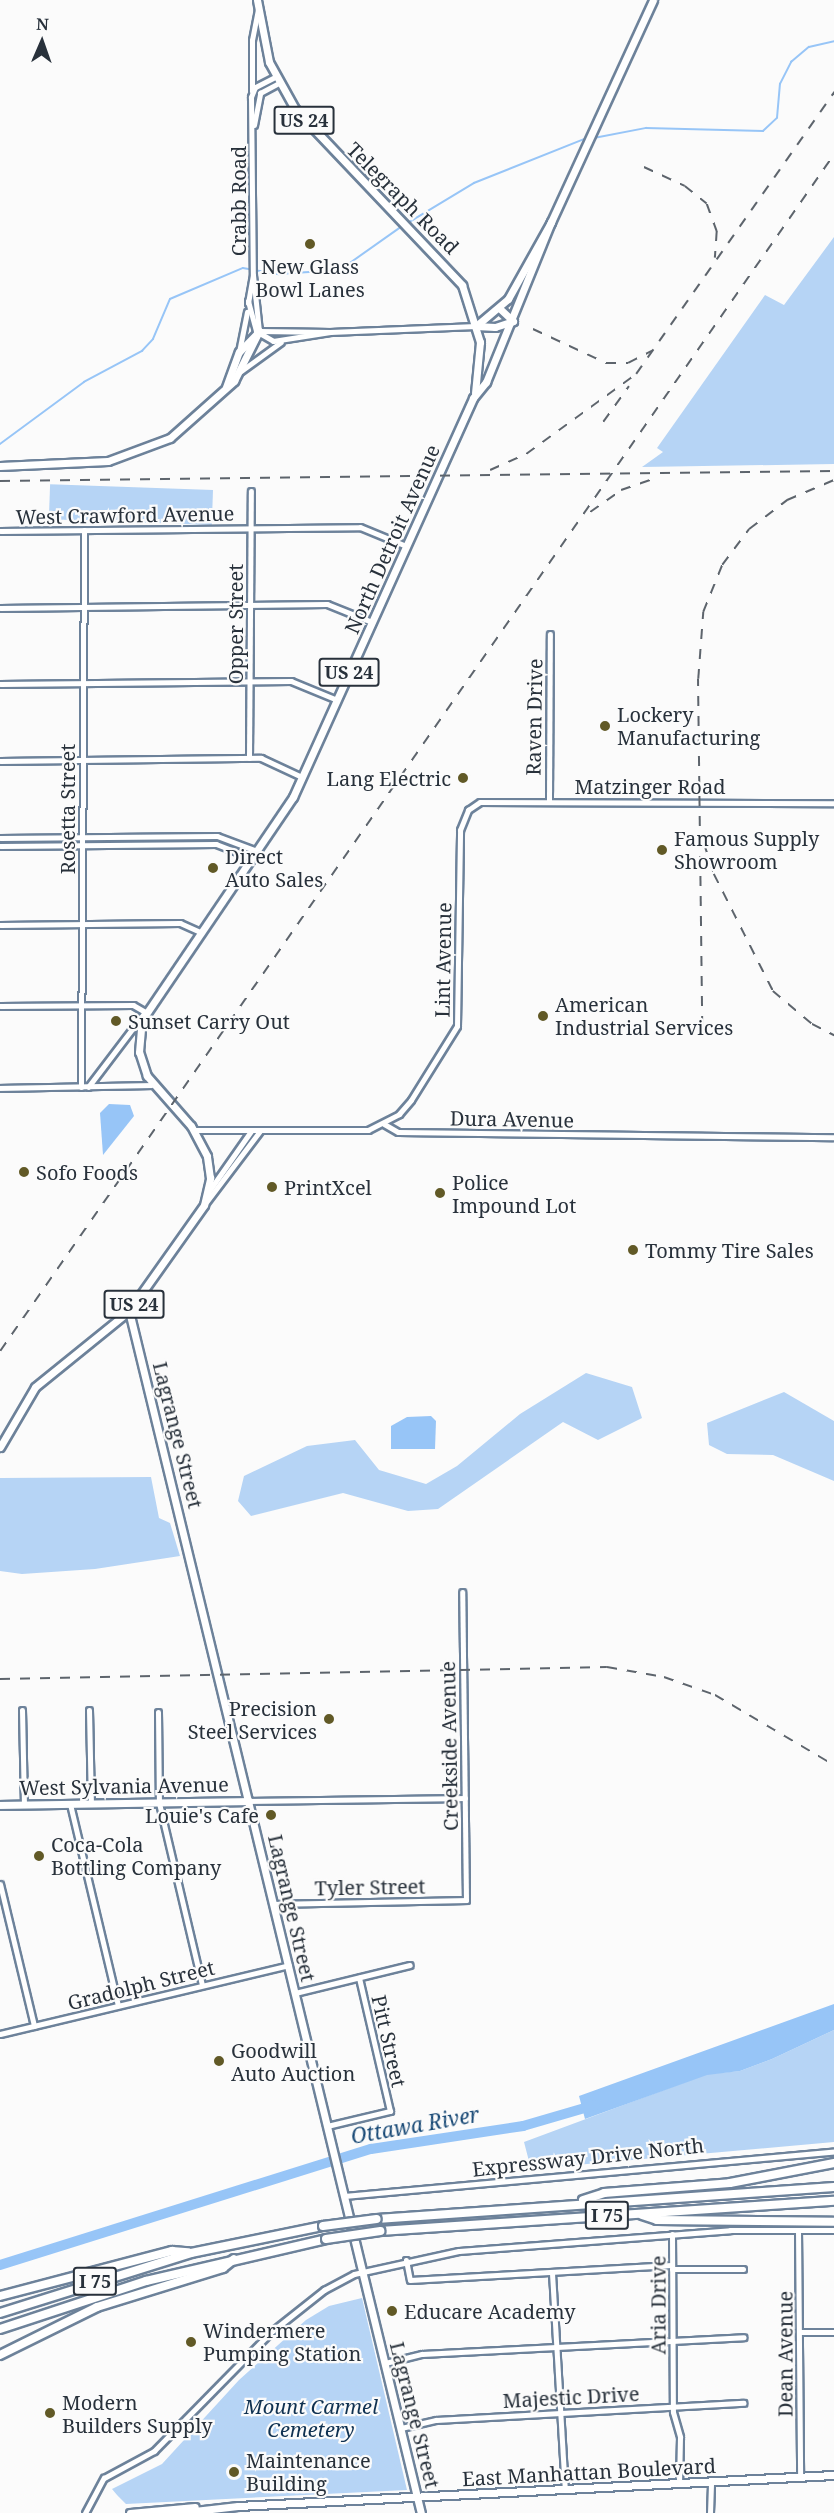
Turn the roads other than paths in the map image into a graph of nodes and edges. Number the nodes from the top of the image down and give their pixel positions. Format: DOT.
graph roads {
  1 [pos="653,0"];
  2 [pos="258,3"];
  3 [pos="277,80"];
  4 [pos="252,93"];
  5 [pos="254,127"];
  6 [pos="551,222"];
  7 [pos="253,275"];
  8 [pos="248,301"];
  9 [pos="499,308"];
  10 [pos="513,321"];
  11 [pos="476,326"];
  12 [pos="258,332"];
  13 [pos="330,332"];
  14 [pos="286,340"];
  15 [pos="239,352"];
  16 [pos="242,371"];
  17 [pos="226,387"];
  18 [pos="473,398"];
  19 [pos="0,466"];
  20 [pos="250,491"];
  21 [pos="250,529"];
  22 [pos="84,530"];
  23 [pos="0,531"];
  24 [pos="406,546"];
  25 [pos="250,605"];
  26 [pos="84,606"];
  27 [pos="0,608"];
  28 [pos="372,622"];
  29 [pos="550,634"];
  30 [pos="250,681"];
  31 [pos="83,683"];
  32 [pos="0,684"];
  33 [pos="337,700"];
  34 [pos="249,758"];
  35 [pos="83,760"];
  36 [pos="0,761"];
  37 [pos="303,777"];
  38 [pos="549,800"];
  39 [pos="834,803"];
  40 [pos="468,810"];
  41 [pos="176,836"];
  42 [pos="82,837"];
  43 [pos="0,838"];
  44 [pos="176,844"];
  45 [pos="82,845"];
  46 [pos="0,846"];
  47 [pos="257,851"];
  48 [pos="252,858"];
  49 [pos="82,924"];
  50 [pos="0,925"];
  51 [pos="200,932"];
  52 [pos="83,1005"];
  53 [pos="0,1006"];
  54 [pos="145,1012"];
  55 [pos="151,1085"];
  56 [pos="81,1087"];
  57 [pos="88,1087"];
  58 [pos="0,1088"];
  59 [pos="384,1124"];
  60 [pos="195,1131"];
  61 [pos="251,1131"];
  62 [pos="260,1131"];
  63 [pos="834,1137"];
  64 [pos="207,1194"];
  65 [pos="204,1205"];
  66 [pos="129,1311"];
  67 [pos="0,1447"];
  68 [pos="462,1592"];
  69 [pos="22,1710"];
  70 [pos="89,1710"];
  71 [pos="158,1712"];
  72 [pos="465,1798"];
  73 [pos="249,1801"];
  74 [pos="91,1803"];
  75 [pos="159,1803"];
  76 [pos="24,1804"];
  77 [pos="70,1804"];
  78 [pos="0,1805"];
  79 [pos="0,1884"];
  80 [pos="466,1900"];
  81 [pos="274,1904"];
  82 [pos="289,1965"];
  83 [pos="410,1965"];
  84 [pos="358,1978"];
  85 [pos="202,1985"];
  86 [pos="295,1993"];
  87 [pos="118,2006"];
  88 [pos="34,2026"];
  89 [pos="0,2034"];
  90 [pos="327,2126"];
  91 [pos="834,2151"];
  92 [pos="834,2163"];
  93 [pos="834,2187"];
  94 [pos="344,2196"];
  95 [pos="834,2201"];
  96 [pos="573,2203"];
  97 [pos="636,2213"];
  98 [pos="834,2222"];
  99 [pos="798,2230"];
  100 [pos="834,2230"];
  101 [pos="672,2234"];
  102 [pos="191,2253"];
  103 [pos="236,2257"];
  104 [pos="406,2260"];
  105 [pos="672,2267"];
  106 [pos="743,2269"];
  107 [pos="363,2271"];
  108 [pos="552,2273"];
  109 [pos="0,2296"];
  110 [pos="0,2313"];
  111 [pos="0,2329"];
  112 [pos="800,2332"];
  113 [pos="834,2332"];
  114 [pos="744,2337"];
  115 [pos="673,2341"];
  116 [pos="556,2347"];
  117 [pos="0,2355"];
  118 [pos="385,2363"];
  119 [pos="744,2403"];
  120 [pos="673,2407"];
  121 [pos="560,2413"];
  122 [pos="401,2428"];
  123 [pos="834,2475"];
  124 [pos="800,2477"];
  125 [pos="711,2482"];
  126 [pos="680,2484"];
  127 [pos="565,2490"];
  128 [pos="417,2498"];
  129 [pos="206,2508"];
  130 [pos="238,2509"];
  131 [pos="85,2513"];
  132 [pos="130,2513"];
  133 [pos="177,2513"];
  134 [pos="421,2513"];
  135 [pos="710,2513"];
  1 -- 6 [label="main road, North Detroit Avenue"];
  2 -- 3 [label="main road, Telegraph Road / US 24"];
  2 -- 4 [label="street, Crabb Road"];
  3 -- 4 [label="street"];
  3 -- 5 [label="street, Crabb Road"];
  3 -- 11 [label="main road, Telegraph Road / US 24"];
  4 -- 5 [label="street, Crabb Road"];
  5 -- 7 [label="street, Crabb Road"];
  6 -- 9 [label="main road, North Detroit Avenue"];
  6 -- 10 [label="main road, North Detroit Avenue"];
  7 -- 8 [label="street, Crabb Road"];
  7 -- 12 [label="street, Crabb Road"];
  8 -- 12 [label="street, Crabb Road"];
  8 -- 15 [label="street, Crabb Road"];
  9 -- 10 [label="main road"];
  9 -- 11 [label="main road, North Detroit Avenue"];
  10 -- 11 [label="main road"];
  10 -- 18 [label="main road, North Detroit Avenue"];
  11 -- 13 [label="street"];
  11 -- 18 [label="main road, Telegraph Road / US 24"];
  12 -- 13 [label="street"];
  12 -- 14 [label="street"];
  12 -- 15 [label="main road"];
  12 -- 16 [label="main road"];
  13 -- 14 [label="street"];
  14 -- 16 [label="street"];
  15 -- 17 [label="main road"];
  16 -- 17 [label="main road"];
  17 -- 19 [label="main road"];
  18 -- 24 [label="main road, North Detroit Avenue / US 24"];
  20 -- 21 [label="street, Opper Street"];
  21 -- 22 [label="street, West Crawford Avenue"];
  21 -- 24 [label="street, West Crawford Avenue"];
  21 -- 25 [label="street, Opper Street"];
  22 -- 23 [label="street, West Crawford Avenue"];
  22 -- 26 [label="street, Rosetta Street"];
  24 -- 28 [label="main road, North Detroit Avenue / US 24"];
  25 -- 26 [label="street"];
  25 -- 28 [label="street"];
  25 -- 30 [label="street, Opper Street"];
  26 -- 27 [label="street"];
  26 -- 31 [label="street, Rosetta Street"];
  28 -- 33 [label="main road, North Detroit Avenue / US 24"];
  29 -- 38 [label="street, Raven Drive"];
  30 -- 31 [label="street"];
  30 -- 33 [label="street"];
  30 -- 34 [label="street, Opper Street"];
  31 -- 32 [label="street"];
  31 -- 35 [label="street, Rosetta Street"];
  33 -- 37 [label="main road, North Detroit Avenue / US 24"];
  34 -- 35 [label="street"];
  34 -- 37 [label="street"];
  35 -- 36 [label="street"];
  35 -- 42 [label="street, Rosetta Street"];
  37 -- 47 [label="main road, North Detroit Avenue / US 24"];
  38 -- 39 [label="street, Matzinger Road"];
  38 -- 40 [label="street, Matzinger Road"];
  40 -- 59 [label="street, Lint Avenue"];
  41 -- 42 [label="street"];
  41 -- 44 [label="street"];
  41 -- 47 [label="street"];
  42 -- 43 [label="street"];
  42 -- 45 [label="street, Rosetta Street"];
  44 -- 45 [label="street"];
  44 -- 48 [label="street"];
  45 -- 46 [label="street"];
  45 -- 49 [label="street, Rosetta Street"];
  47 -- 48 [label="main road, North Detroit Avenue / US 24"];
  48 -- 51 [label="main road, North Detroit Avenue / US 24"];
  49 -- 50 [label="street"];
  49 -- 51 [label="street"];
  49 -- 52 [label="street, Rosetta Street"];
  51 -- 54 [label="main road, North Detroit Avenue / US 24"];
  52 -- 53 [label="street"];
  52 -- 54 [label="street"];
  52 -- 56 [label="street, Rosetta Street"];
  54 -- 55 [label="main road, North Detroit Avenue / US 24"];
  54 -- 57 [label="street, North Detroit Avenue"];
  55 -- 57 [label="street"];
  55 -- 60 [label="main road, North Detroit Avenue / US 24"];
  56 -- 57 [label="street"];
  56 -- 58 [label="street"];
  59 -- 62 [label="street, Dura Avenue"];
  59 -- 63 [label="street, Dura Avenue"];
  60 -- 61 [label="street, Dura Avenue"];
  60 -- 64 [label="main road, North Detroit Avenue / US 24"];
  61 -- 62 [label="street, Dura Avenue"];
  61 -- 64 [label="street"];
  62 -- 65 [label="street"];
  64 -- 65 [label="main road, North Detroit Avenue / US 24"];
  65 -- 66 [label="main road, North Detroit Avenue / US 24"];
  66 -- 67 [label="main road, North Detroit Avenue / US 24"];
  66 -- 73 [label="main road, Lagrange Street"];
  68 -- 72 [label="street, Creekside Avenue"];
  69 -- 76 [label="street"];
  70 -- 74 [label="street"];
  71 -- 75 [label="street"];
  72 -- 73 [label="street"];
  72 -- 80 [label="street, Creekside Avenue"];
  73 -- 75 [label="main road, West Sylvania Avenue"];
  73 -- 81 [label="main road, Lagrange Street"];
  74 -- 75 [label="main road, West Sylvania Avenue"];
  74 -- 77 [label="main road, West Sylvania Avenue"];
  75 -- 85 [label="street"];
  76 -- 77 [label="main road, West Sylvania Avenue"];
  76 -- 78 [label="main road, West Sylvania Avenue"];
  77 -- 87 [label="street"];
  79 -- 88 [label="street"];
  80 -- 81 [label="street, Tyler Street"];
  81 -- 82 [label="main road, Lagrange Street"];
  82 -- 85 [label="street, Gradolph Street"];
  82 -- 86 [label="main road, Lagrange Street"];
  83 -- 84 [label="street"];
  84 -- 86 [label="street"];
  84 -- 90 [label="street, Pitt Street"];
  85 -- 87 [label="street, Gradolph Street"];
  86 -- 90 [label="main road, Lagrange Street"];
  87 -- 88 [label="street, Gradolph Street"];
  88 -- 89 [label="street, Gradolph Street"];
  90 -- 94 [label="main road, Lagrange Street"];
  91 -- 94 [label="street, Expressway Drive North"];
  92 -- 96 [label="highway"];
  93 -- 96 [label="highway, I 75"];
  94 -- 107 [label="main road, Lagrange Street"];
  95 -- 97 [label="highway, I 75"];
  96 -- 102 [label="highway, I 75, bridge"];
  97 -- 98 [label="highway"];
  97 -- 103 [label="highway, I 75, bridge"];
  99 -- 100 [label="street"];
  99 -- 101 [label="street"];
  99 -- 112 [label="street, Dean Avenue"];
  101 -- 104 [label="street"];
  101 -- 105 [label="street, Aria Drive"];
  102 -- 109 [label="highway"];
  102 -- 110 [label="highway, I 75"];
  103 -- 111 [label="highway, I 75"];
  103 -- 117 [label="highway"];
  104 -- 107 [label="street"];
  104 -- 108 [label="street"];
  105 -- 106 [label="street"];
  105 -- 108 [label="street"];
  105 -- 115 [label="street, Aria Drive"];
  107 -- 118 [label="main road, Lagrange Street"];
  107 -- 131 [label="street"];
  108 -- 116 [label="street"];
  112 -- 113 [label="street"];
  112 -- 124 [label="street, Dean Avenue"];
  114 -- 115 [label="street"];
  115 -- 116 [label="street"];
  115 -- 120 [label="street, Aria Drive"];
  116 -- 118 [label="street"];
  116 -- 121 [label="street"];
  118 -- 122 [label="main road, Lagrange Street"];
  119 -- 120 [label="street, Majestic Drive"];
  120 -- 121 [label="street, Majestic Drive"];
  120 -- 126 [label="street, Aria Drive"];
  121 -- 122 [label="street, Majestic Drive"];
  121 -- 127 [label="street"];
  122 -- 128 [label="main road, Lagrange Street"];
  123 -- 124 [label="main road, East Manhattan Boulevard"];
  124 -- 125 [label="main road, East Manhattan Boulevard"];
  125 -- 126 [label="main road, East Manhattan Boulevard"];
  125 -- 135 [label="street"];
  126 -- 127 [label="main road, East Manhattan Boulevard"];
  127 -- 128 [label="main road, East Manhattan Boulevard"];
  128 -- 130 [label="main road, East Manhattan Boulevard"];
  128 -- 134 [label="main road, Lagrange Street"];
  129 -- 130 [label="main road, East Manhattan Boulevard"];
  129 -- 132 [label="main road"];
  129 -- 133 [label="main road"];
}
